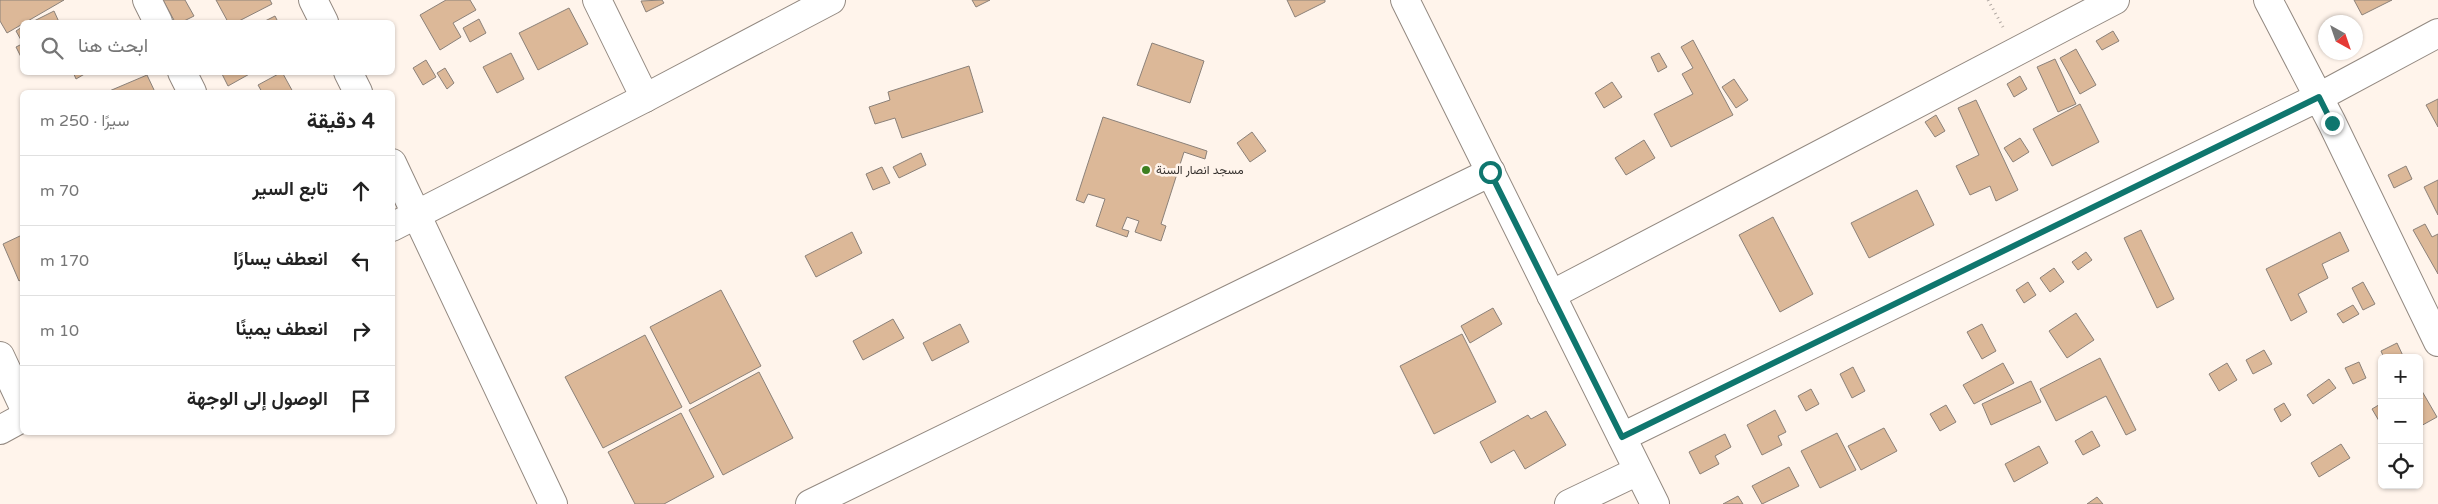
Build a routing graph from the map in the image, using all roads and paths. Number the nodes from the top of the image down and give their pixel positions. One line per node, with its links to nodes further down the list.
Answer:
1 (147, 0): 8 (street)
2 (313, 0): 9 (street)
3 (597, 0): 16 (street)
4 (830, 0): 16 (street)
5 (1406, 0): 18 (street)
6 (2115, 0): 21 (street)
7 (2268, 0): 15 (street)
8 (157, 20)
9 (323, 20)
10 (2438, 33): 15 (street)
11 (184, 75): 13 (street)
12 (350, 75): 14 (street)
13 (191, 90)
14 (357, 90)
15 (2319, 97): 22 (street); 27 (street)
16 (645, 98): 19 (street)
17 (395, 169): 19 (street)
18 (1490, 172): 21 (street); 30 (street)
19 (418, 215): 20 (street); 29 (street)
20 (395, 226)
21 (1552, 295): 27 (street)
22 (2438, 342)
23 (0, 356): 24 (street)
24 (20, 400)
25 (20, 419): 26 (street)
26 (0, 430)
27 (1622, 437): 28 (street)
28 (1638, 470): 31 (street); 32 (street)
29 (553, 504)
30 (810, 504)
31 (1569, 504)
32 (1655, 504)

